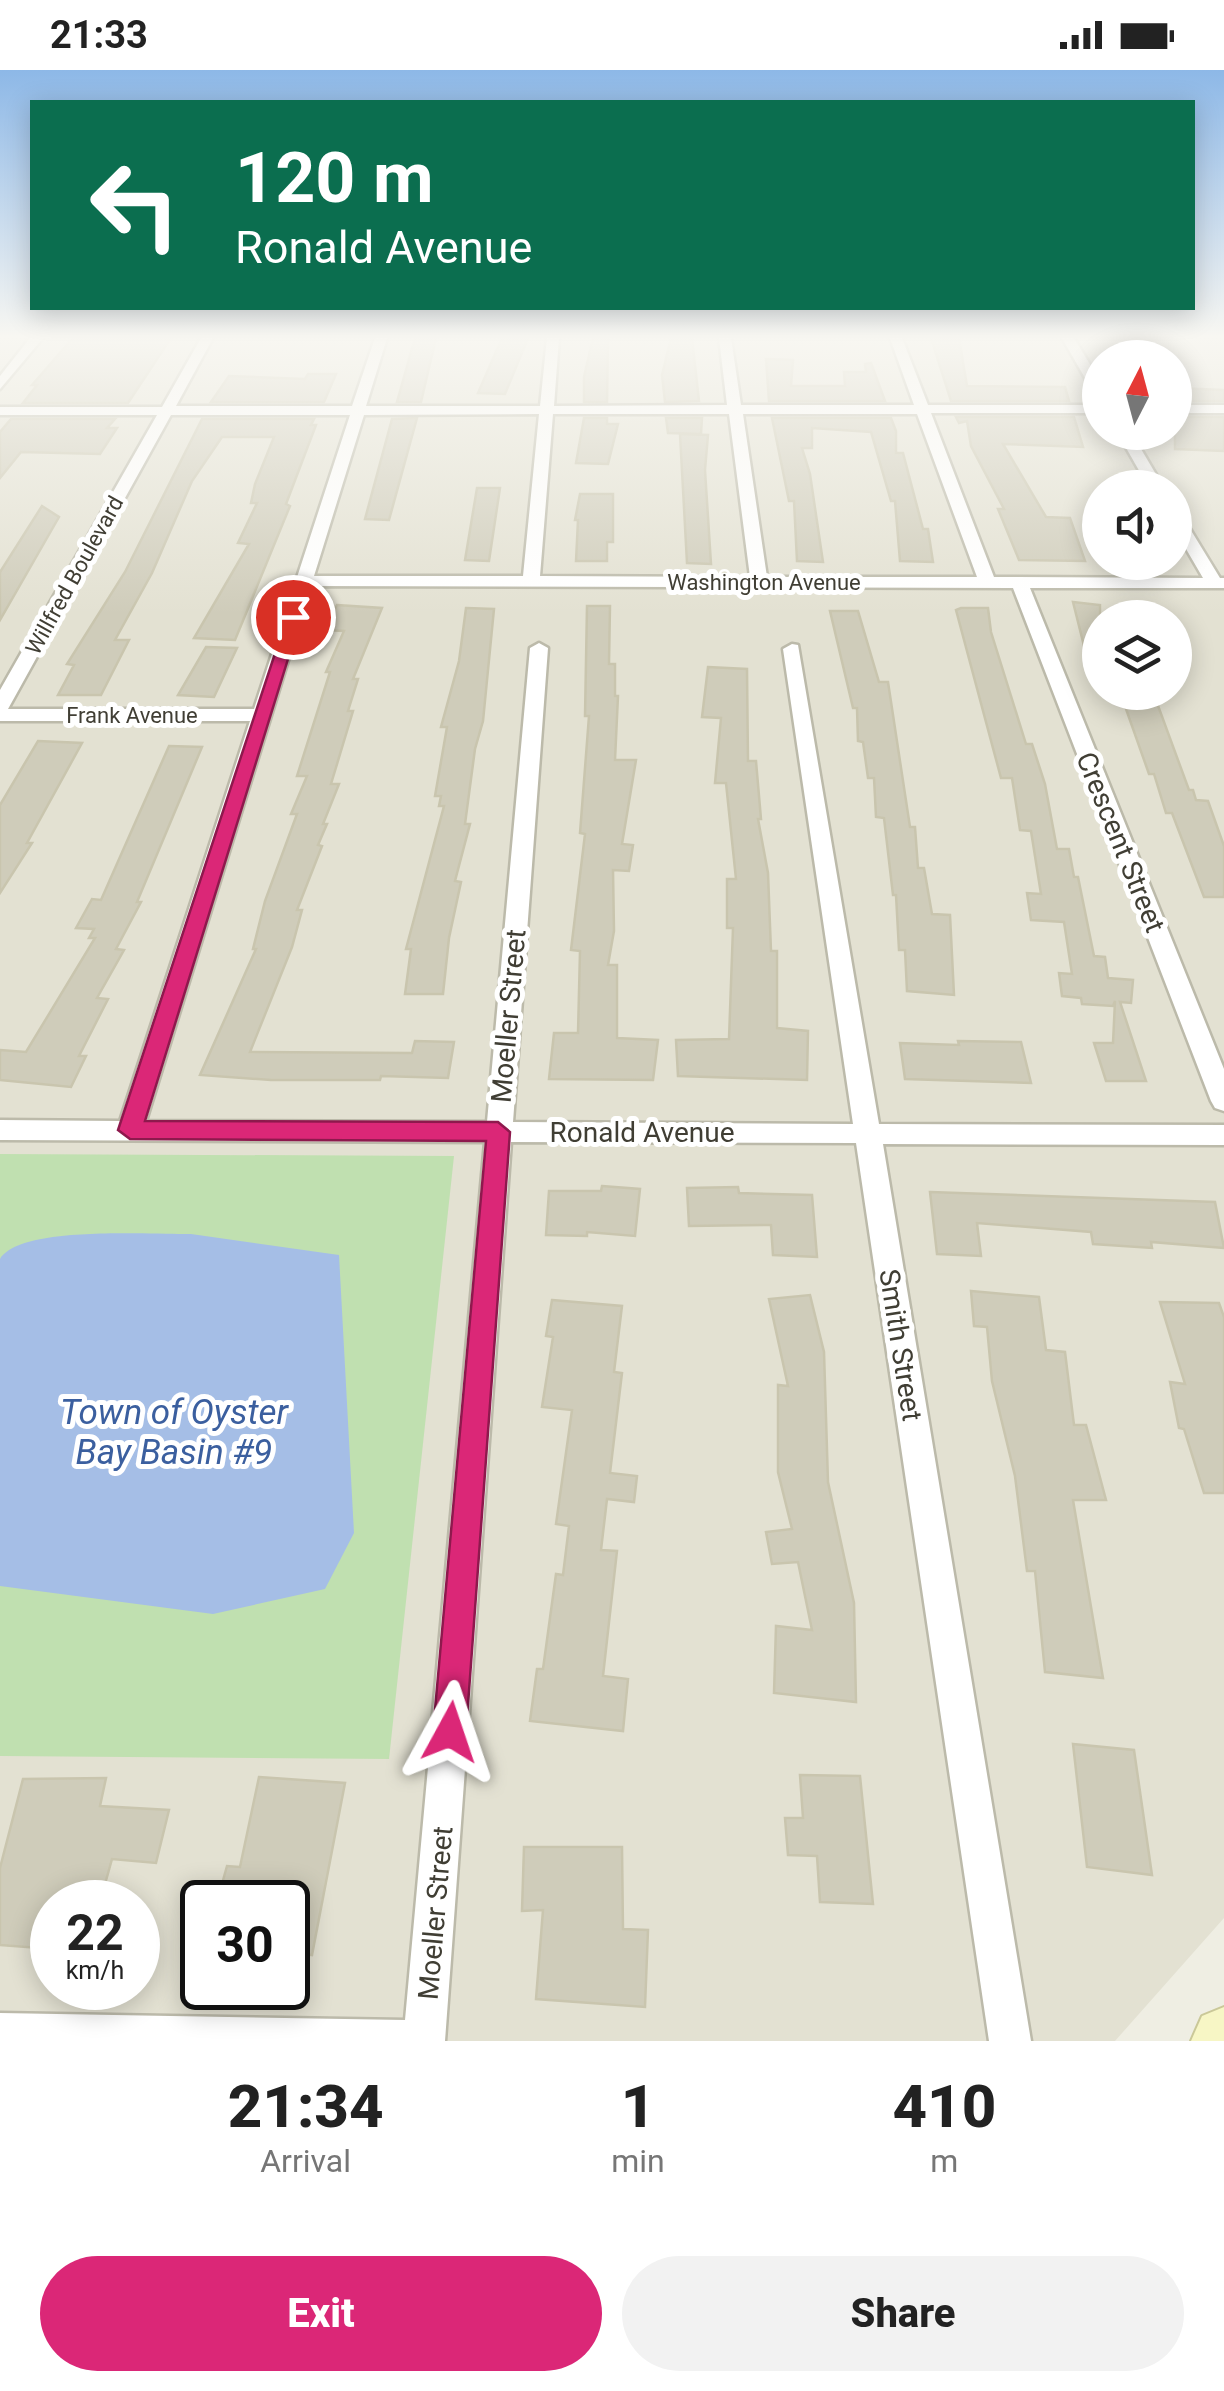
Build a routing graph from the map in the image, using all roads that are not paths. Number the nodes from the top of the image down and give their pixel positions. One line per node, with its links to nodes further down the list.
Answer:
1 (156, 430): 15 (street, Willfred Boulevard)
2 (351, 430): 7 (street)
3 (545, 430): 8 (street)
4 (738, 430): 9 (street)
5 (930, 430): 10 (street)
6 (1192, 542): 12 (street)
7 (303, 581): 8 (street, Washington Avenue); 16 (street)
8 (532, 581): 9 (street, Washington Avenue)
9 (759, 582): 10 (street, Washington Avenue)
10 (987, 582): 11 (street, Washington Avenue)
11 (1019, 582): 12 (street, Washington Avenue); 17 (street, Crescent Street)
12 (1219, 582)
13 (539, 648): 20 (street, Moeller Street)
14 (792, 649): 21 (street, Smith Street)
15 (0, 711): 16 (street, Frank Avenue)
16 (264, 715): 19 (street)
17 (1224, 1102)
18 (0, 1130): 19 (street, Ronald Avenue)
19 (130, 1130): 20 (street, Ronald Avenue)
20 (498, 1132): 21 (street, Ronald Avenue); 24 (street, Moeller Street)
21 (868, 1134): 22 (street, Ronald Avenue); 25 (street, Smith Street)
22 (1224, 1135)
23 (0, 2034): 24 (street)
24 (424, 2041)
25 (1010, 2041)

